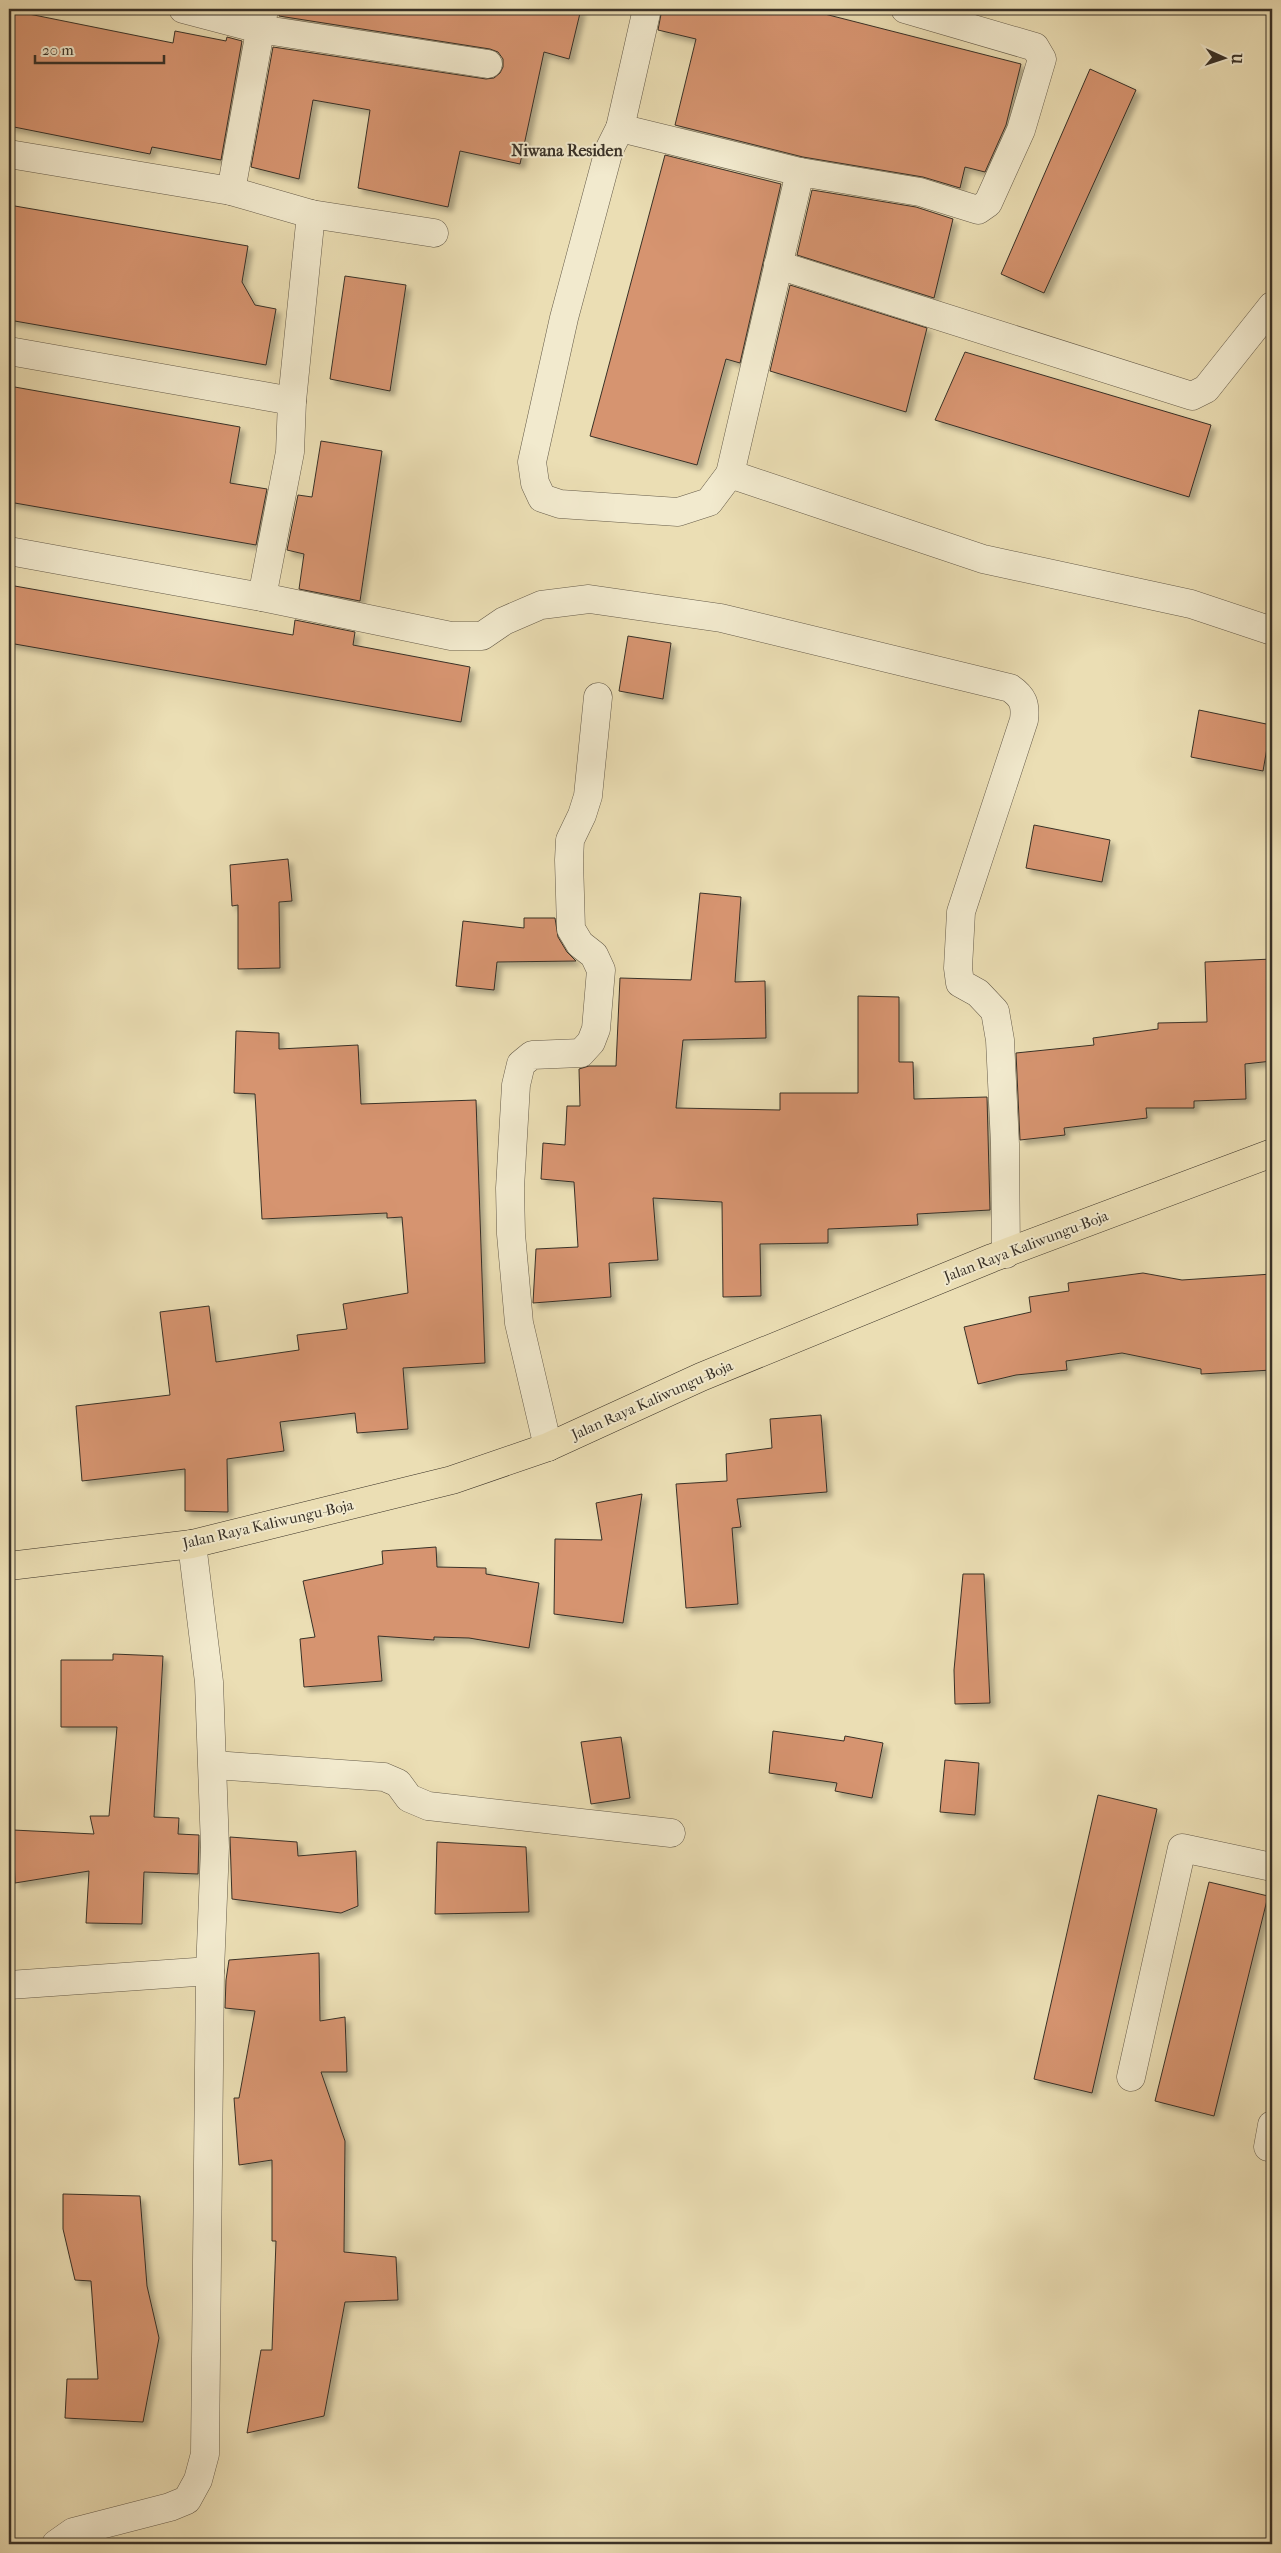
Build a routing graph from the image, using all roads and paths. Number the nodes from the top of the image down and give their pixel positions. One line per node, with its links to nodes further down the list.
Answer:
1 (183, 9): 5 (street)
2 (647, 9): 7 (street)
3 (905, 9): 4 (street)
4 (952, 15): 9 (street)
5 (262, 19): 6 (street); 10 (street)
6 (488, 64)
7 (620, 128): 9 (street); 17 (street)
8 (9, 154): 10 (street)
9 (800, 172): 13 (street)
10 (230, 191): 11 (street)
11 (311, 214): 12 (street); 16 (street)
12 (434, 233)
13 (778, 265): 14 (street); 17 (street)
14 (1272, 306)
15 (9, 351): 16 (street)
16 (292, 401): 19 (street)
17 (730, 474): 20 (street)
18 (9, 551): 19 (street)
19 (262, 597): 23 (street)
20 (1272, 631)
21 (598, 697): 24 (street)
22 (1272, 1153): 23 (main road, Jalan Raya Kaliwungu-Boja)
23 (1006, 1254): 24 (main road, Jalan Raya Kaliwungu-Boja)
24 (548, 1447): 25 (main road, Jalan Raya Kaliwungu-Boja)
25 (192, 1544): 26 (main road, Jalan Raya Kaliwungu-Boja); 27 (street)
26 (9, 1566)
27 (214, 1765): 28 (street); 30 (street)
28 (671, 1833)
29 (1272, 1867): 32 (street)
30 (210, 1971): 31 (street); 33 (street)
31 (9, 1985)
32 (1131, 2077)
33 (56, 2544)

